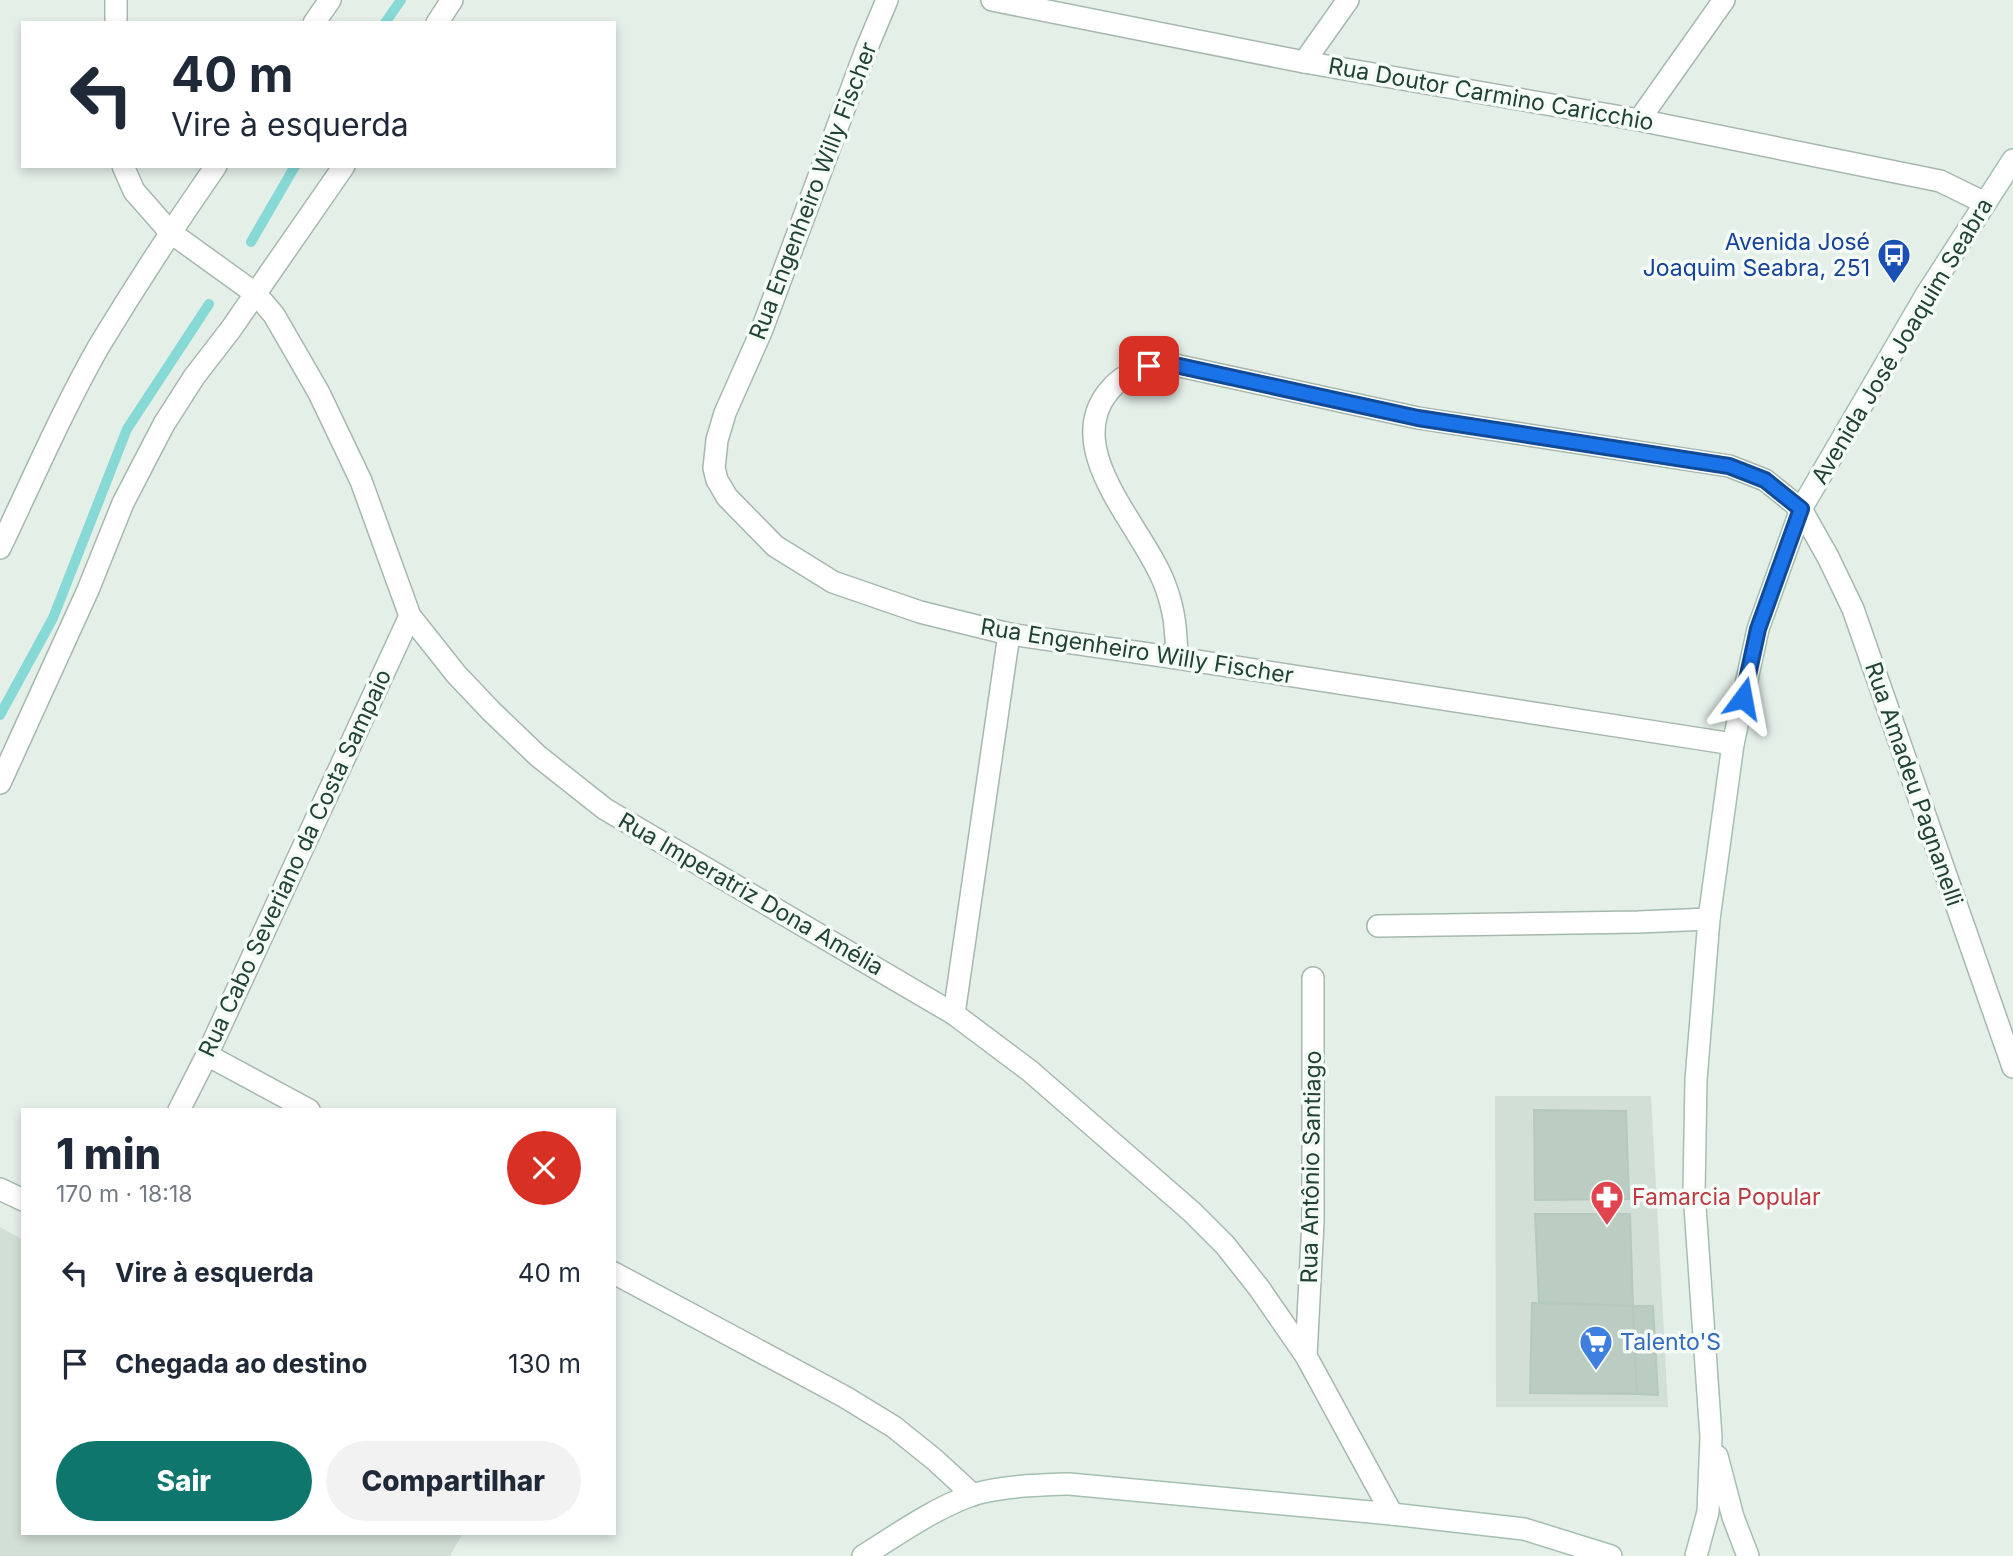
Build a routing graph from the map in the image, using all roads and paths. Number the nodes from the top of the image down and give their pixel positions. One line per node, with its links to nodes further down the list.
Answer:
1 (116, 0): 8 (street)
2 (330, 0): 9 (street)
3 (452, 0): 10 (street)
4 (887, 0): 23 (street, Rua Engenheiro Willy Fischer)
5 (992, 0): 11 (street, Rua Doutor Carmino Caricchio)
6 (1348, 0): 11 (street)
7 (1724, 0): 12 (street)
8 (116, 21)
9 (315, 21)
10 (438, 21)
11 (1304, 62): 12 (street, Rua Doutor Carmino Caricchio)
12 (1639, 120): 17 (street, Rua Doutor Carmino Caricchio)
13 (2013, 160): 17 (street, Avenida José Joaquim Seabra)
14 (124, 168): 18 (street, Rua Imperatriz Dona Amélia)
15 (215, 168): 18 (street)
16 (343, 168): 19 (street)
17 (1985, 203): 20 (street, Avenida José Joaquim Seabra)
18 (170, 232): 19 (street, Rua Imperatriz Dona Amélia); 21 (street)
19 (256, 294): 22 (street, Rua Imperatriz Dona Amélia); 26 (street)
20 (1801, 509): 24 (street); 25 (street, Avenida José Joaquim Seabra); 32 (street, Rua Amadeu Pagnanelli)
21 (0, 548)
22 (410, 616): 30 (street, Rua Imperatriz Dona Amélia); 31 (street, Rua Cabo Severiano da Costa Sampaio)
23 (1009, 634): 24 (street, Rua Engenheiro Willy Fischer); 30 (street)
24 (1177, 658): 25 (street, Rua Engenheiro Willy Fischer)
25 (1733, 744): 27 (street, Avenida José Joaquim Seabra)
26 (0, 783)
27 (1709, 919): 28 (street); 39 (street, Avenida José Joaquim Seabra)
28 (1378, 926)
29 (1312, 978): 38 (street, Rua Antônio Santiago)
30 (954, 1014): 38 (street, Rua Imperatriz Dona Amélia)
31 (207, 1055): 33 (street, Rua Cabo Severiano da Costa Sampaio); 34 (street)
32 (2013, 1067)
33 (180, 1108)
34 (305, 1108)
35 (0, 1189): 36 (street)
36 (21, 1199)
37 (616, 1274): 40 (street)
38 (1306, 1356): 41 (street, Rua Imperatriz Dona Amélia)
39 (1711, 1437): 44 (street, Avenida José Joaquim Seabra); 45 (street, Avenida José Joaquim Seabra)
40 (973, 1495): 41 (street); 42 (street)
41 (1392, 1514): 43 (street)
42 (863, 1556)
43 (1611, 1556)
44 (1696, 1556)
45 (1748, 1556)

